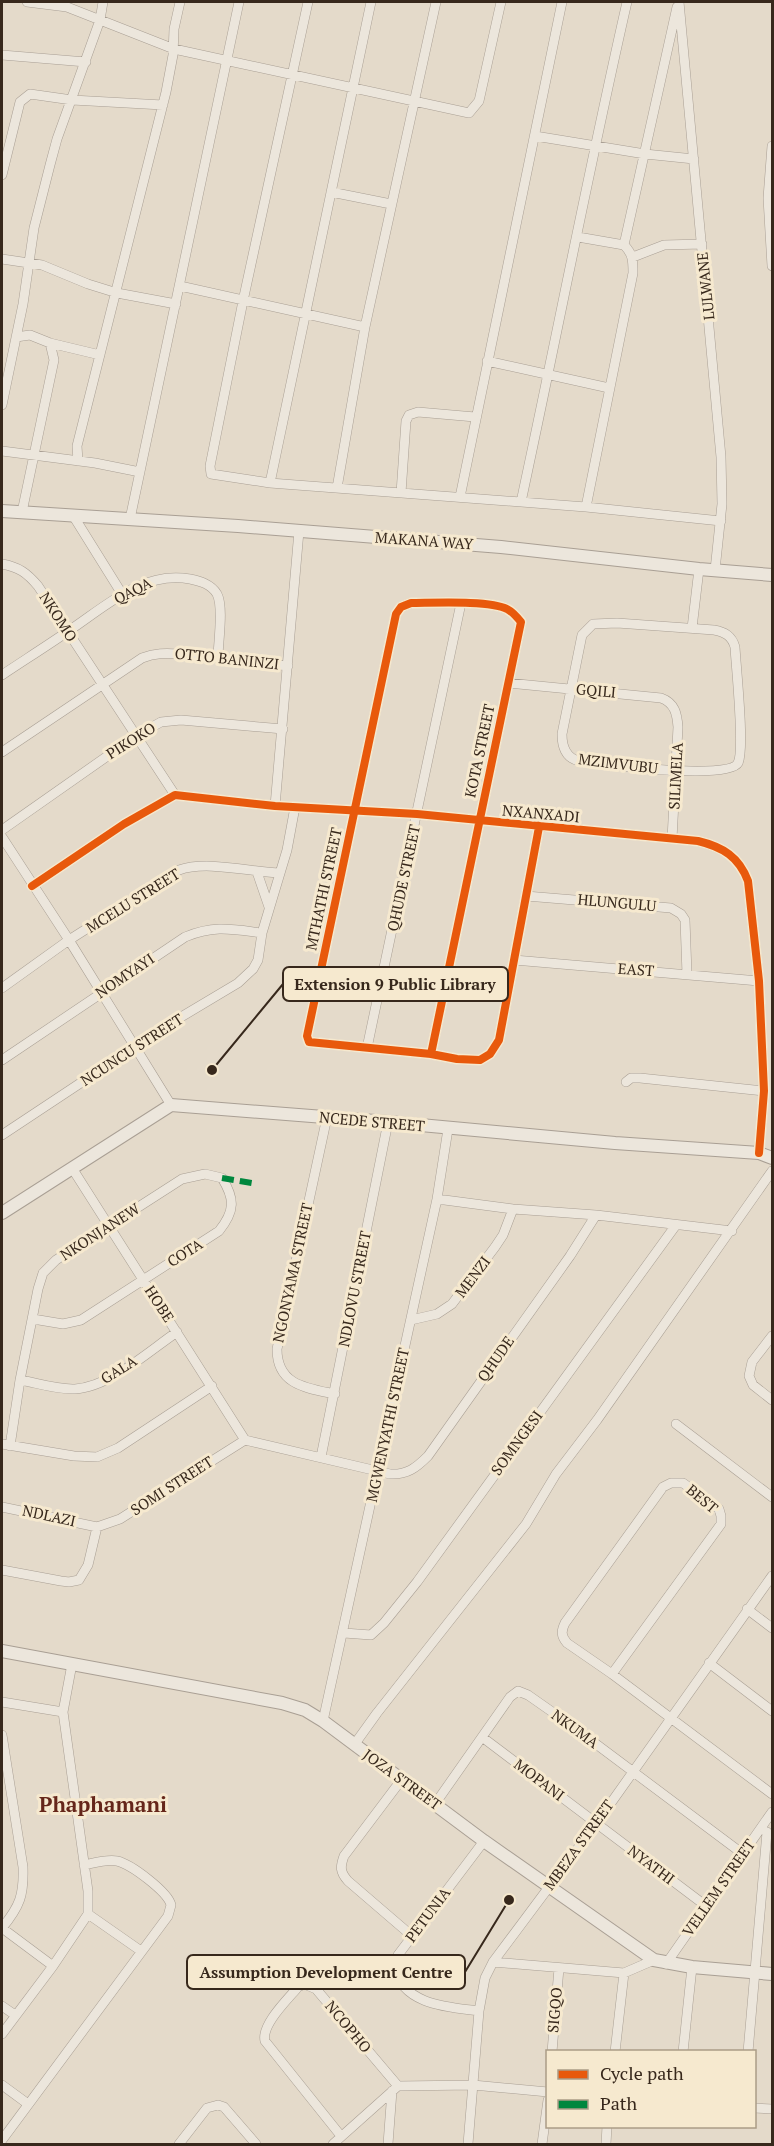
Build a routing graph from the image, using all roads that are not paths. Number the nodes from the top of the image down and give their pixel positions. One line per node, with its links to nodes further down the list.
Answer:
1 (27, 2): 12 (street)
2 (104, 2): 12 (street)
3 (180, 2): 13 (street)
4 (240, 2): 15 (street)
5 (308, 2): 17 (street)
6 (371, 2): 18 (street)
7 (436, 2): 20 (street)
8 (501, 2): 20 (street)
9 (562, 2): 24 (street)
10 (627, 2): 26 (street)
11 (679, 2): 27 (street); 28 (street, LULWANE)
12 (100, 20): 13 (street); 16 (street)
13 (174, 49): 15 (street); 21 (street)
14 (2, 55): 16 (street)
15 (228, 60): 17 (street); 39 (street)
16 (86, 62): 19 (street)
17 (292, 75): 18 (street); 41 (street)
18 (354, 88): 20 (street); 30 (street)
19 (72, 100): 21 (street); 23 (street); 37 (street)
20 (415, 101): 31 (street)
21 (163, 105): 40 (street)
22 (2, 129): 23 (street)
23 (13, 132): 29 (street)
24 (535, 136): 26 (street); 50 (street)
25 (772, 146): 38 (street)
26 (594, 147): 27 (street); 32 (street)
27 (645, 154): 28 (street); 34 (street)
28 (694, 159): 33 (street, LULWANE)
29 (2, 175)
30 (331, 192): 31 (street); 43 (street)
31 (391, 204): 44 (street)
32 (578, 237): 34 (street); 51 (street)
33 (702, 244): 35 (street); 69 (street, LULWANE)
34 (624, 245): 35 (street)
35 (633, 257): 52 (street)
36 (2, 259): 37 (street)
37 (29, 263): 40 (street); 45 (street)
38 (772, 266)
39 (180, 286): 41 (street); 42 (street)
40 (117, 293): 42 (street); 48 (street)
41 (243, 301): 43 (street); 59 (street)
42 (176, 304): 58 (street)
43 (306, 314): 44 (street); 59 (street)
44 (365, 327): 60 (street)
45 (16, 337): 46 (street); 49 (street)
46 (50, 343): 48 (street); 56 (street)
47 (2, 354): 49 (street)
48 (100, 355): 57 (street)
49 (12, 357): 53 (street)
50 (487, 361): 51 (street); 54 (street)
51 (549, 375): 52 (street); 63 (street)
52 (609, 388): 64 (street)
53 (2, 405)
54 (475, 417): 61 (street); 62 (street)
55 (2, 451): 56 (street)
56 (33, 455): 57 (street); 66 (street)
57 (78, 461): 58 (street)
58 (140, 472): 68 (street)
59 (270, 483): 60 (street)
60 (337, 488): 61 (street)
61 (401, 494): 62 (street)
62 (460, 497): 63 (street)
63 (521, 502): 64 (street)
64 (586, 507): 69 (street)
65 (2, 511): 66 (street, MAKANA WAY)
66 (22, 512): 67 (street, MAKANA WAY)
67 (74, 517): 68 (street, MAKANA WAY); 75 (street)
68 (130, 519): 70 (street, MAKANA WAY)
69 (721, 521): 73 (street, LULWANE)
70 (299, 531): 72 (street, MAKANA WAY); 81 (street)
71 (2, 564): 79 (street, NKOMO)
72 (699, 569): 73 (street, MAKANA WAY); 78 (street)
73 (715, 570): 74 (street, MAKANA WAY)
74 (772, 575)
75 (122, 594): 79 (street, QAQA); 80 (street, QAQA)
76 (461, 603): 77 (street, KOTA STREET); 83 (street, KOTA STREET); 95 (street, QHUDE STREET)
77 (396, 614): 94 (street, MTHATHI STREET)
78 (692, 628): 85 (street, MZIMVUBU); 90 (street, MZIMVUBU)
79 (68, 632): 82 (street, QAQA); 84 (street, NKOMO)
80 (218, 658): 81 (street, OTTO BANINZI); 84 (street, OTTO BANINZI)
81 (288, 666): 87 (street)
82 (2, 675)
83 (508, 683): 85 (street, GQILI); 96 (street, KOTA STREET)
84 (103, 685): 88 (street, NKOMO); 89 (street)
85 (572, 689): 86 (street, GQILI); 90 (street, MZIMVUBU)
86 (676, 712): 90 (street, SILIMELA)
87 (283, 729): 88 (street, PIKOKO); 92 (street)
88 (136, 736): 91 (street, NKOMO); 98 (street, PIKOKO)
89 (2, 752)
90 (677, 771): 100 (street, SILIMELA)
91 (175, 795): 92 (street, NXANXADI); 103 (street)
92 (275, 806): 93 (street, NXANXADI)
93 (295, 807): 94 (street, NXANXADI); 102 (street)
94 (355, 809): 95 (street, NXANXADI); 114 (street, MTHATHI STREET)
95 (417, 814): 96 (street, NXANXADI); 114 (street, QHUDE STREET)
96 (479, 821): 97 (street, NXANXADI); 115 (street, KOTA STREET)
97 (539, 827): 100 (street, NXANXADI); 104 (street, MTHATHI STREET)
98 (2, 830)
99 (2, 837): 103 (street)
100 (672, 839): 110 (street, NXANXADI)
101 (257, 872): 102 (street, MCELU STREET); 105 (street); 107 (street, MCELU STREET)
102 (280, 873): 105 (street)
103 (32, 886): 107 (street)
104 (526, 896): 108 (street, MTHATHI STREET); 109 (street, HLUNGULU)
105 (269, 907): 106 (street)
106 (262, 933): 112 (street, NOMYAYI); 113 (street, NCUNCU STREET)
107 (69, 940): 111 (street, MCELU STREET); 112 (street)
108 (514, 960): 109 (street, EAST); 115 (street, MTHATHI STREET)
109 (687, 974): 110 (street, EAST)
110 (759, 981): 118 (street, NXANXADI)
111 (2, 988)
112 (102, 992): 113 (street); 116 (street, NOMYAYI)
113 (135, 1047): 119 (street); 123 (street, NCUNCU STREET)
114 (367, 1048): 115 (street, MTHATHI STREET)
115 (431, 1054)
116 (2, 1060)
117 (626, 1082): 118 (street)
118 (764, 1091): 124 (street, NXANXADI)
119 (171, 1105): 120 (street, NCEDE STREET); 126 (street)
120 (327, 1118): 121 (street, NCEDE STREET); 143 (street, NGONYAMA STREET)
121 (388, 1122): 122 (street, NCEDE STREET); 143 (street, NDLOVU STREET)
122 (448, 1129): 124 (street, NCEDE STREET); 129 (street, MGWENYATHI STREET)
123 (2, 1136)
124 (759, 1153): 125 (street, NCEDE STREET)
125 (772, 1158)
126 (72, 1168): 131 (street); 134 (street, HOBE)
127 (772, 1171): 135 (street)
128 (222, 1178): 134 (street, NKONJANEW); 136 (street, COTA)
129 (437, 1199): 130 (street); 138 (street, MGWENYATHI STREET)
130 (513, 1209): 132 (street); 138 (street, MENZI)
131 (2, 1213)
132 (596, 1215): 133 (street); 149 (street, QHUDE)
133 (676, 1225): 135 (street); 157 (street, SOMNGESI)
134 (109, 1227): 136 (street, HOBE); 137 (street, NKONJANEW)
135 (732, 1231): 169 (street)
136 (143, 1279): 137 (street, COTA); 139 (street, HOBE)
137 (33, 1319): 141 (street, NKONJANEW)
138 (411, 1320): 149 (street, MGWENYATHI STREET)
139 (177, 1332): 141 (street, GALA); 142 (street, HOBE)
140 (772, 1336): 144 (street)
141 (20, 1380): 147 (street, NKONJANEW)
142 (212, 1386): 146 (street, HOBE); 147 (street)
143 (334, 1394): 148 (street, NDLOVU STREET)
144 (772, 1400)
145 (676, 1424): 150 (street)
146 (245, 1440): 148 (street); 152 (street, SOMI STREET)
147 (6, 1445)
148 (321, 1457): 149 (street)
149 (378, 1472): 157 (street, MGWENYATHI STREET)
150 (772, 1497)
151 (2, 1507): 152 (street, NDLAZI)
152 (97, 1527): 153 (street)
153 (2, 1570)
154 (772, 1576): 155 (street, MBEZA STREET)
155 (747, 1609): 156 (street); 159 (street, MBEZA STREET)
156 (772, 1628)
157 (344, 1633): 166 (street, MGWENYATHI STREET)
158 (2, 1651): 160 (street, JOZA STREET)
159 (709, 1663): 164 (street); 165 (street, MBEZA STREET)
160 (72, 1664): 163 (street); 166 (street, JOZA STREET)
161 (612, 1674): 161 (street, BEST); 165 (street, BEST)
162 (2, 1702): 163 (street)
163 (63, 1712): 179 (street)
164 (772, 1712)
165 (670, 1717): 170 (street, MBEZA STREET); 172 (street, BEST)
166 (323, 1721): 169 (street, JOZA STREET)
167 (2, 1735): 183 (street)
168 (482, 1737): 170 (street, NKUMA); 173 (street, NKUMA); 175 (street, MOPANI)
169 (354, 1745): 171 (street, JOZA STREET)
170 (633, 1771): 175 (street, MBEZA STREET); 178 (street, NKUMA)
171 (402, 1779): 173 (street, JOZA STREET); 184 (street)
172 (772, 1794)
173 (435, 1804): 177 (street, JOZA STREET)
174 (772, 1812): 176 (street, VELLEM STREET)
175 (596, 1824): 180 (street, MBEZA STREET); 181 (street, NYATHI)
176 (766, 1832): 178 (street, VELLEM STREET); 192 (street)
177 (484, 1841): 180 (street, JOZA STREET); 184 (street, PETUNIA)
178 (743, 1854): 181 (street, VELLEM STREET)
179 (84, 1865): 182 (street); 185 (street)
180 (548, 1887): 186 (street, MBEZA STREET); 187 (street, JOZA STREET)
181 (706, 1906): 187 (street, VELLEM STREET)
182 (88, 1914): 185 (street); 188 (street)
183 (2, 1928): 188 (street)
184 (412, 1936): 195 (street, PETUNIA)
185 (141, 1950): 206 (street)
186 (493, 1962): 190 (street); 195 (street, MBEZA STREET)
187 (660, 1962): 189 (street, JOZA STREET); 191 (street)
188 (53, 1966): 196 (street)
189 (692, 1967): 192 (street, JOZA STREET); 200 (street)
190 (559, 1968): 191 (street); 198 (street, SIGQO)
191 (624, 1973): 199 (street)
192 (755, 1973): 193 (street, JOZA STREET); 201 (street)
193 (772, 1974)
194 (2, 2006): 196 (street)
195 (479, 2011): 203 (street, MBEZA STREET)
196 (15, 2015): 197 (street)
197 (2, 2034)
198 (552, 2050)
199 (615, 2050)
200 (683, 2050)
201 (748, 2050)
202 (2, 2085): 206 (street)
203 (474, 2085): 204 (street); 205 (street); 217 (street, MBEZA STREET)
204 (395, 2089): 211 (street); 211 (street, NCOPHO); 216 (street)
205 (546, 2092)
206 (28, 2104): 212 (street)
207 (756, 2108): 208 (street)
208 (772, 2109)
209 (546, 2115): 218 (street)
210 (607, 2128): 219 (street)
211 (341, 2136): 215 (street)
212 (2, 2140)
213 (179, 2145): 214 (street)
214 (256, 2145)
215 (333, 2145)
216 (388, 2145)
217 (468, 2145)
218 (542, 2145)
219 (606, 2145)

